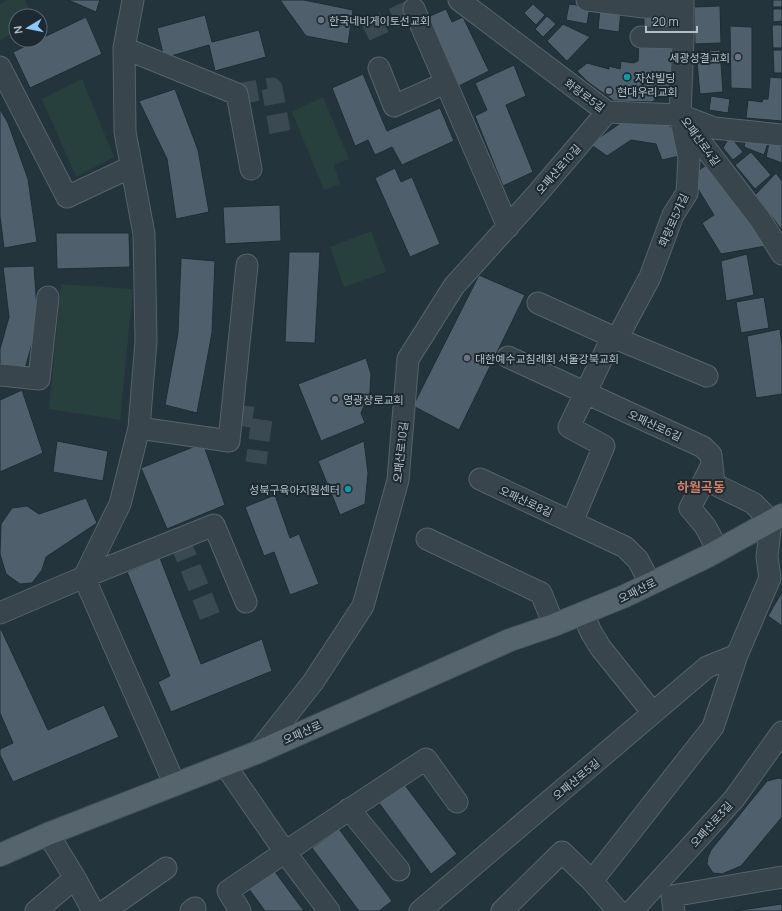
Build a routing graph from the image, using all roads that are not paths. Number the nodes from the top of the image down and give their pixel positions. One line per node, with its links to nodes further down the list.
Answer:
1 (133, 0): 8 (street)
2 (459, 0): 12 (street, 화랑로5길)
3 (587, 0): 4 (street, 오패산로4길)
4 (683, 4): 7 (street, 오패산로4길)
5 (414, 9): 11 (street)
6 (641, 37): 7 (street)
7 (683, 38): 13 (street, 오패산로4길)
8 (124, 48): 15 (street); 16 (street)
9 (0, 67): 15 (street)
10 (379, 68): 11 (street)
11 (446, 83): 17 (street)
12 (607, 112): 13 (street, 화랑로5길); 17 (street, 오패산로10길)
13 (680, 115): 14 (street, 화랑로5길); 18 (street, 오패산로4길); 22 (street, 화랑로5가길)
14 (782, 135)
15 (131, 167): 27 (street)
16 (251, 168)
17 (508, 227): 43 (street, 오패산로10길)
18 (782, 254)
19 (247, 265): 27 (street)
20 (48, 297): 24 (street)
21 (538, 303): 22 (street)
22 (615, 338): 25 (street); 26 (street, 화랑로5가길)
23 (508, 356): 26 (street, 오패산로6길)
24 (0, 375)
25 (707, 376)
26 (586, 393): 28 (street, 오패산로6길); 31 (street, 화랑로5가길)
27 (139, 428): 34 (street)
28 (712, 465): 30 (street, 오패산로6길); 33 (street)
29 (480, 479): 31 (street, 오패산로8길)
30 (777, 518): 33 (main road, 오패산로); 40 (street)
31 (572, 522): 35 (street, 오패산로8길)
32 (427, 540): 39 (street)
33 (718, 550): 35 (main road, 오패산로)
34 (84, 577): 36 (street); 37 (street); 45 (street)
35 (650, 583): 38 (main road, 오패산로)
36 (246, 602)
37 (0, 613)
38 (583, 614): 39 (main road, 오패산로); 41 (street)
39 (554, 625): 43 (main road, 오패산로)
40 (737, 655): 41 (street, 오패산로5길); 55 (street)
41 (653, 713): 61 (street, 오패산로5길)
42 (782, 732): 64 (street, 오패산로3길)
43 (258, 752): 44 (main road, 오패산로)
44 (226, 765): 45 (main road, 오패산로); 49 (street)
45 (175, 785): 48 (main road, 오패산로)
46 (457, 802): 47 (street)
47 (349, 809): 49 (street); 52 (street)
48 (48, 834): 50 (main road, 오패산로); 54 (street)
49 (285, 852): 59 (street); 60 (street)
50 (0, 856)
51 (166, 868): 58 (street)
52 (399, 870)
53 (782, 877): 65 (street)
54 (75, 878): 56 (street); 57 (street)
55 (592, 881): 62 (street); 63 (street)
56 (36, 911)
57 (93, 911)
58 (105, 911)
59 (240, 911)
60 (329, 911)
61 (420, 911)
62 (502, 911)
63 (618, 911)
64 (632, 911)
65 (674, 911)

